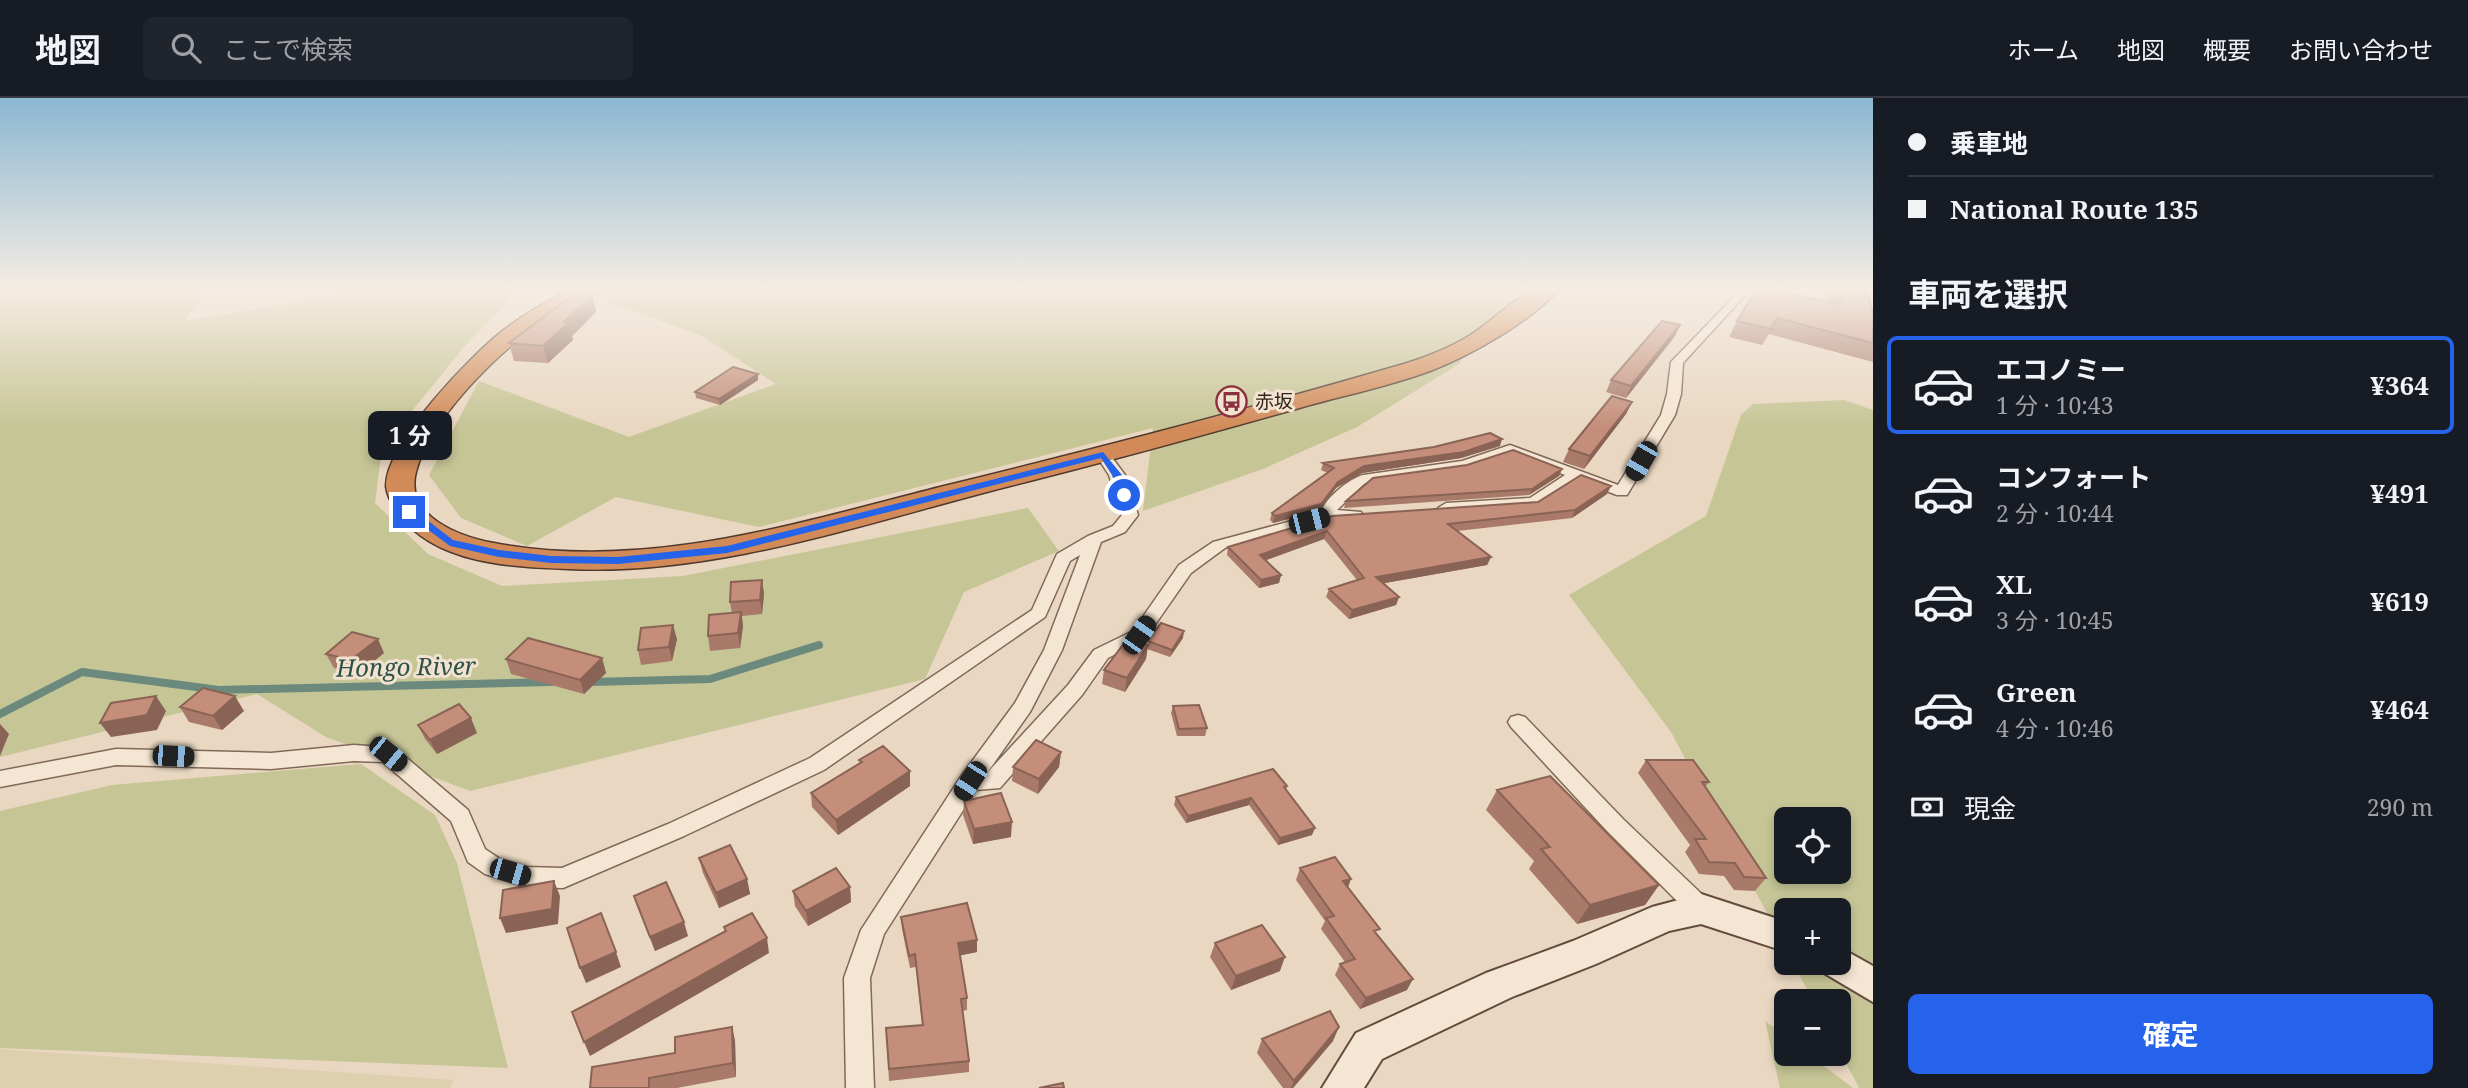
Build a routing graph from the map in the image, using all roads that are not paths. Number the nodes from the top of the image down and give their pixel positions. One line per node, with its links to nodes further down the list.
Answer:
1 (512, 335): 4 (highway)
2 (1485, 335): 4 (highway)
3 (1703, 335): 5 (street)
4 (1103, 455): 9 (street)
5 (1576, 474): 6 (street); 8 (street)
6 (1426, 509)
7 (1372, 513): 8 (street)
8 (1329, 516): 12 (street)
9 (1094, 539): 11 (street); 12 (street)
10 (1518, 722): 13 (street)
11 (0, 779)
12 (970, 781): 17 (street)
13 (1701, 909): 14 (street); 18 (street)
14 (1774, 933)
15 (1851, 971): 16 (street)
16 (1873, 985)
17 (860, 1088)
18 (1342, 1088)

